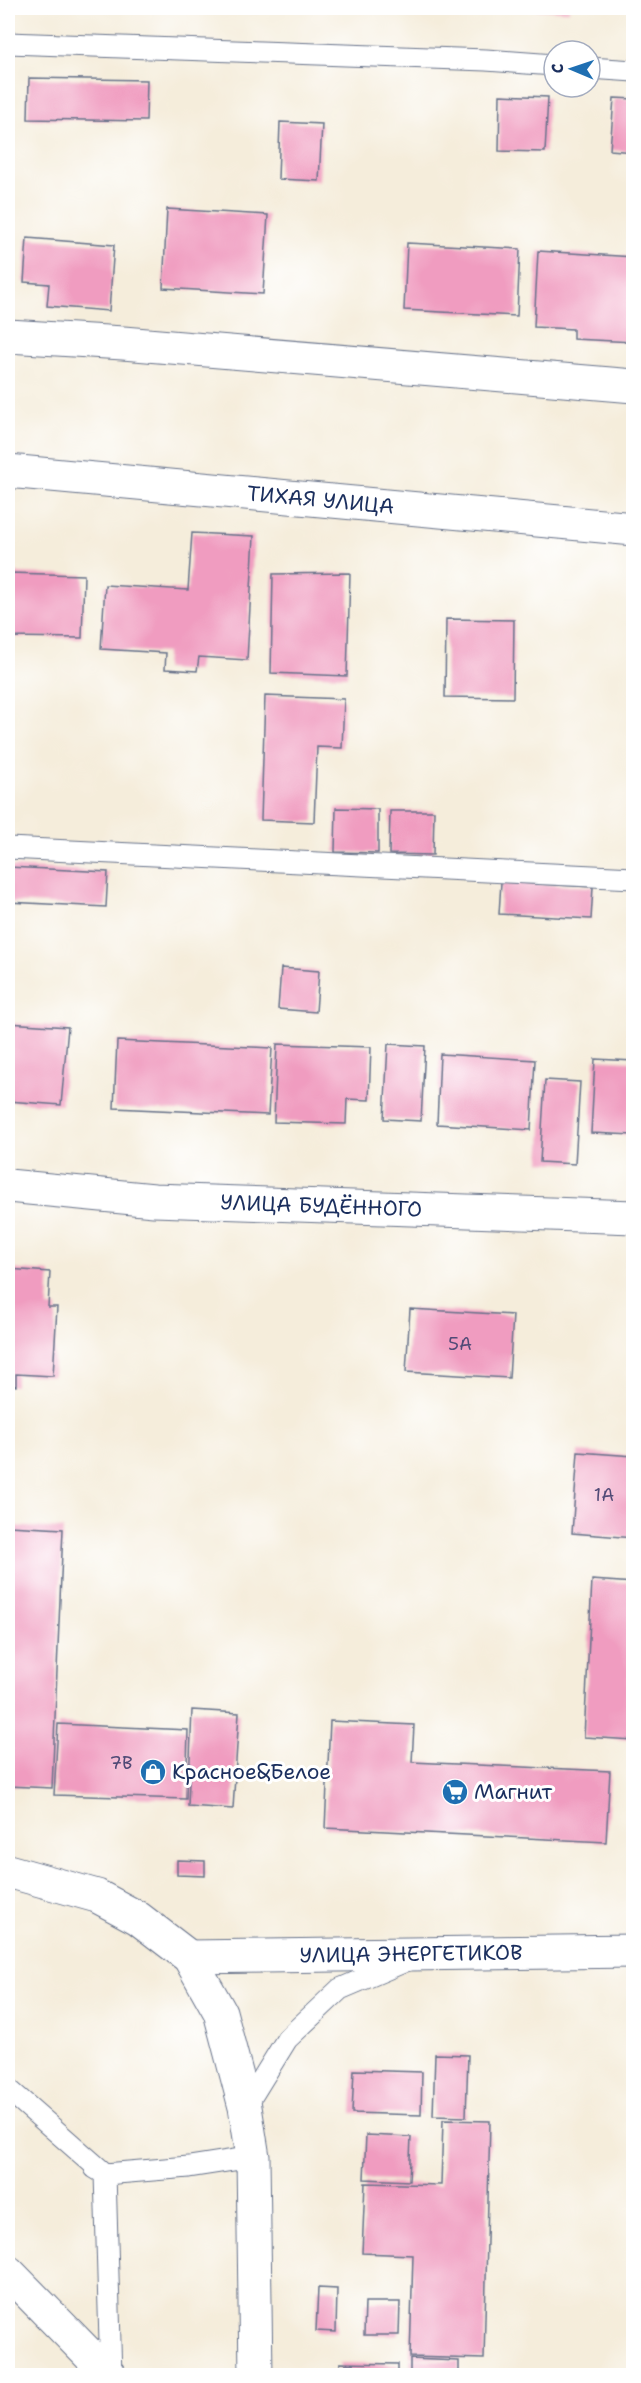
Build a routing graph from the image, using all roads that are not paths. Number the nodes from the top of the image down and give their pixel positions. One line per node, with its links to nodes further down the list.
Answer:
1 (8, 43): 2 (lane)
2 (542, 64)
3 (602, 69): 4 (lane)
4 (633, 71)
5 (8, 336): 6 (street)
6 (633, 386)
7 (8, 471): 8 (street, ТИХАЯ УЛИЦА)
8 (633, 529)
9 (8, 848): 10 (lane)
10 (633, 878)
11 (8, 1186): 12 (street, УЛИЦА БУДЁННОГО)
12 (633, 1217)
13 (8, 1871): 16 (street)
14 (633, 1951): 15 (street, УЛИЦА ЭНЕРГЕТИКОВ)
15 (422, 1954): 16 (street, УЛИЦА ЭНЕРГЕТИКОВ); 19 (lane)
16 (189, 1957): 19 (street)
17 (8, 2089): 21 (lane)
18 (8, 2095): 21 (lane)
19 (245, 2107): 20 (street)
20 (253, 2157): 21 (lane); 24 (street)
21 (105, 2174): 23 (lane)
22 (8, 2272): 23 (street)
23 (111, 2376)
24 (256, 2376)

